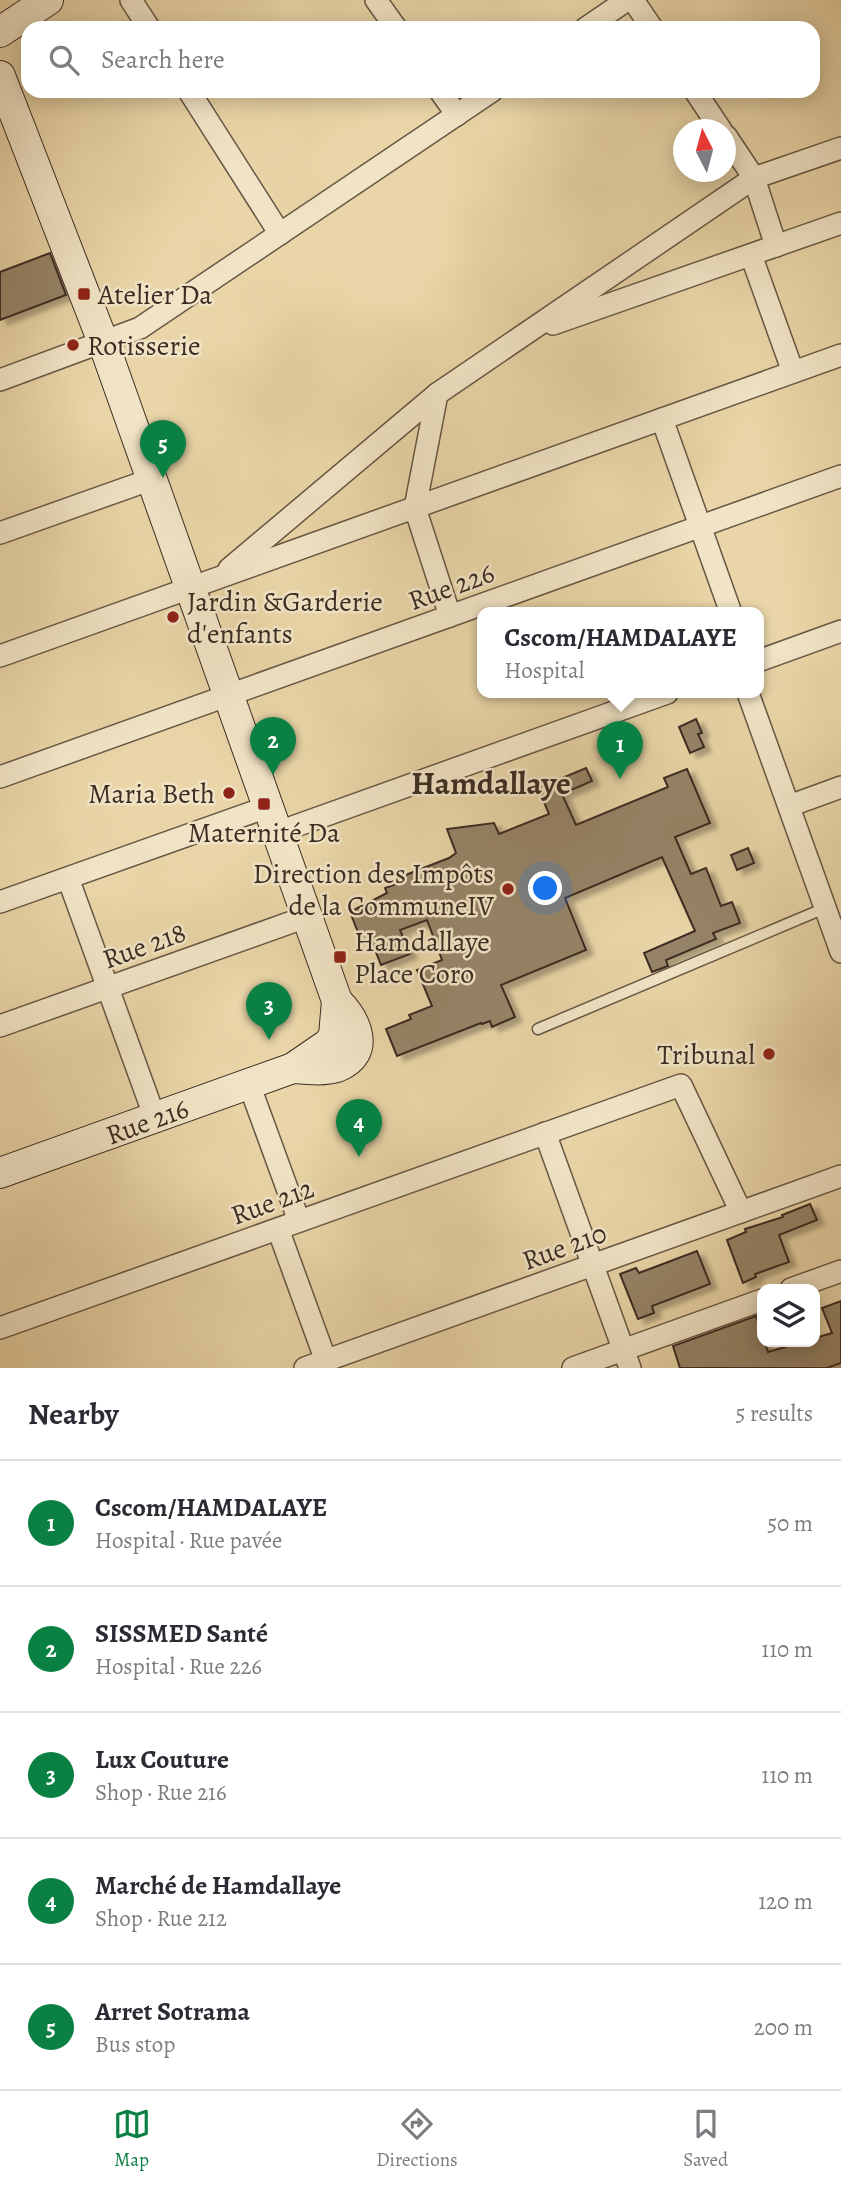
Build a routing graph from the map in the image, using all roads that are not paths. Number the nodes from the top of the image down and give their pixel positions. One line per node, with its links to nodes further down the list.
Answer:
1 (48, 0): 10 (street)
2 (131, 0): 6 (street)
3 (376, 0): 7 (street)
4 (627, 0): 8 (street)
5 (633, 0): 9 (street)
6 (144, 21)
7 (391, 21)
8 (596, 21)
9 (647, 21)
10 (0, 32)
11 (0, 76): 26 (street)
12 (193, 98): 22 (street)
13 (445, 98): 16 (street)
14 (482, 98): 16 (street)
15 (700, 98): 17 (street)
16 (457, 115): 22 (street)
17 (714, 119)
18 (841, 148): 20 (street)
19 (736, 151): 20 (street)
20 (754, 178): 23 (street); 25 (street)
21 (841, 223): 23 (street)
22 (280, 234): 26 (street)
23 (775, 246): 24 (street)
24 (751, 255): 25 (street); 28 (street)
25 (524, 334): 30 (street)
26 (103, 342): 29 (street); 33 (street)
27 (841, 355): 28 (street)
28 (793, 372): 31 (street)
29 (0, 380)
30 (437, 394): 34 (street); 37 (street)
31 (662, 419): 34 (street); 35 (street)
32 (841, 476): 35 (street, Rue 226)
33 (152, 479): 36 (street); 37 (street)
34 (415, 508): 37 (street); 39 (street)
35 (700, 527): 38 (street); 39 (street, Rue 226)
36 (0, 533)
37 (204, 583): 41 (street); 43 (street)
38 (730, 607)
39 (450, 616): 43 (street, Rue 226)
40 (841, 631): 42 (street)
41 (0, 656)
42 (764, 659)
43 (229, 695): 46 (street, Rue 226); 49 (street)
44 (651, 698): 49 (street)
45 (750, 698): 48 (street)
46 (0, 777)
47 (841, 788): 48 (street)
48 (789, 806): 52 (street)
49 (272, 820): 50 (street); 53 (street)
50 (68, 878): 51 (street); 55 (street)
51 (0, 902)
52 (833, 905): 54 (street); 57 (lane)
53 (306, 917): 55 (street, Rue 218); 58 (street, Rue 216)
54 (841, 952)
55 (107, 988): 56 (street, Rue 218); 59 (street)
56 (0, 1026)
57 (538, 1030)
58 (249, 1084): 59 (street, Rue 216); 64 (street)
59 (155, 1118): 61 (street, Rue 216)
60 (545, 1133): 63 (street, Rue 212); 64 (street, Rue 212); 66 (street)
61 (0, 1173)
62 (841, 1176): 63 (street, Rue 210)
63 (741, 1212): 66 (street, Rue 210)
64 (299, 1221): 65 (street, Rue 212)
65 (278, 1229): 70 (street, Rue 212); 72 (street)
66 (593, 1265): 71 (street); 72 (street, Rue 210)
67 (841, 1271): 68 (street)
68 (805, 1284)
69 (757, 1302): 71 (street)
70 (0, 1328)
71 (627, 1359): 74 (street)
72 (326, 1361): 73 (street, Rue 210)
73 (305, 1368)
74 (573, 1368)

